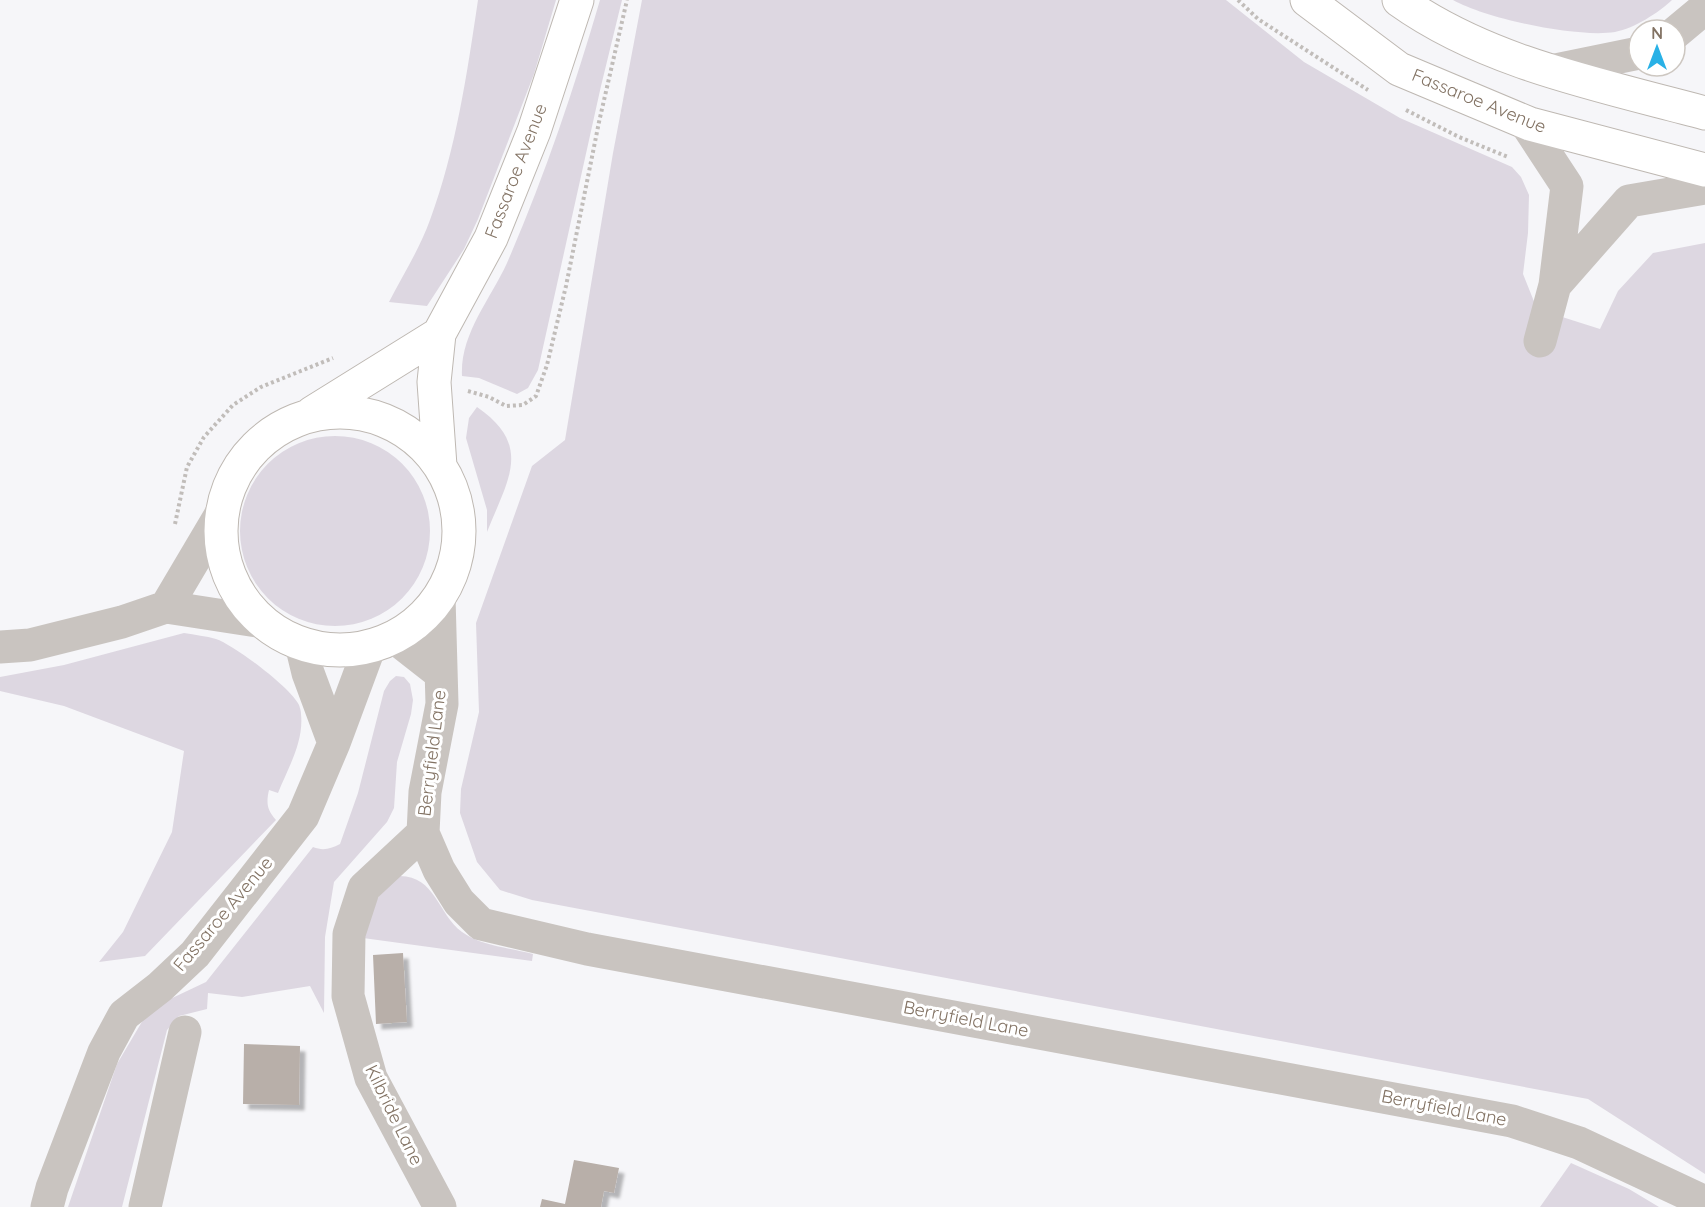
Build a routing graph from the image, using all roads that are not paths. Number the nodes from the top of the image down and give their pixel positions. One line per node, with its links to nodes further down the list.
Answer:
1 (577, 0): 13 (street, Fassaroe Avenue)
2 (1306, 0): 9 (street, Fassaroe Avenue)
3 (1399, 0): 7 (street)
4 (1705, 8): 5 (street)
5 (1687, 23)
6 (1627, 55): 7 (street)
7 (1551, 71): 8 (street)
8 (1705, 113)
9 (1524, 122): 10 (street, Fassaroe Avenue); 12 (street)
10 (1705, 170)
11 (1705, 188): 12 (street)
12 (1555, 285): 14 (street)
13 (439, 334): 15 (street); 16 (street)
14 (1540, 341)
15 (305, 417): 16 (street); 17 (street)
16 (440, 466): 18 (street)
17 (221, 514): 19 (street); 20 (street)
18 (439, 597): 21 (street); 24 (street, Berryfield Lane)
19 (166, 607): 20 (street); 23 (street)
20 (263, 622): 22 (street)
21 (382, 642): 22 (street); 24 (street); 25 (street, Fassaroe Avenue)
22 (301, 644): 25 (street)
23 (0, 647)
24 (440, 673): 26 (street, Berryfield Lane)
25 (334, 743): 29 (street, Fassaroe Avenue)
26 (423, 833): 28 (street, Berryfield Lane); 31 (street, Kilbride Lane)
27 (185, 1032): 30 (street)
28 (1705, 1202)
29 (47, 1207)
30 (145, 1207)
31 (440, 1207)

